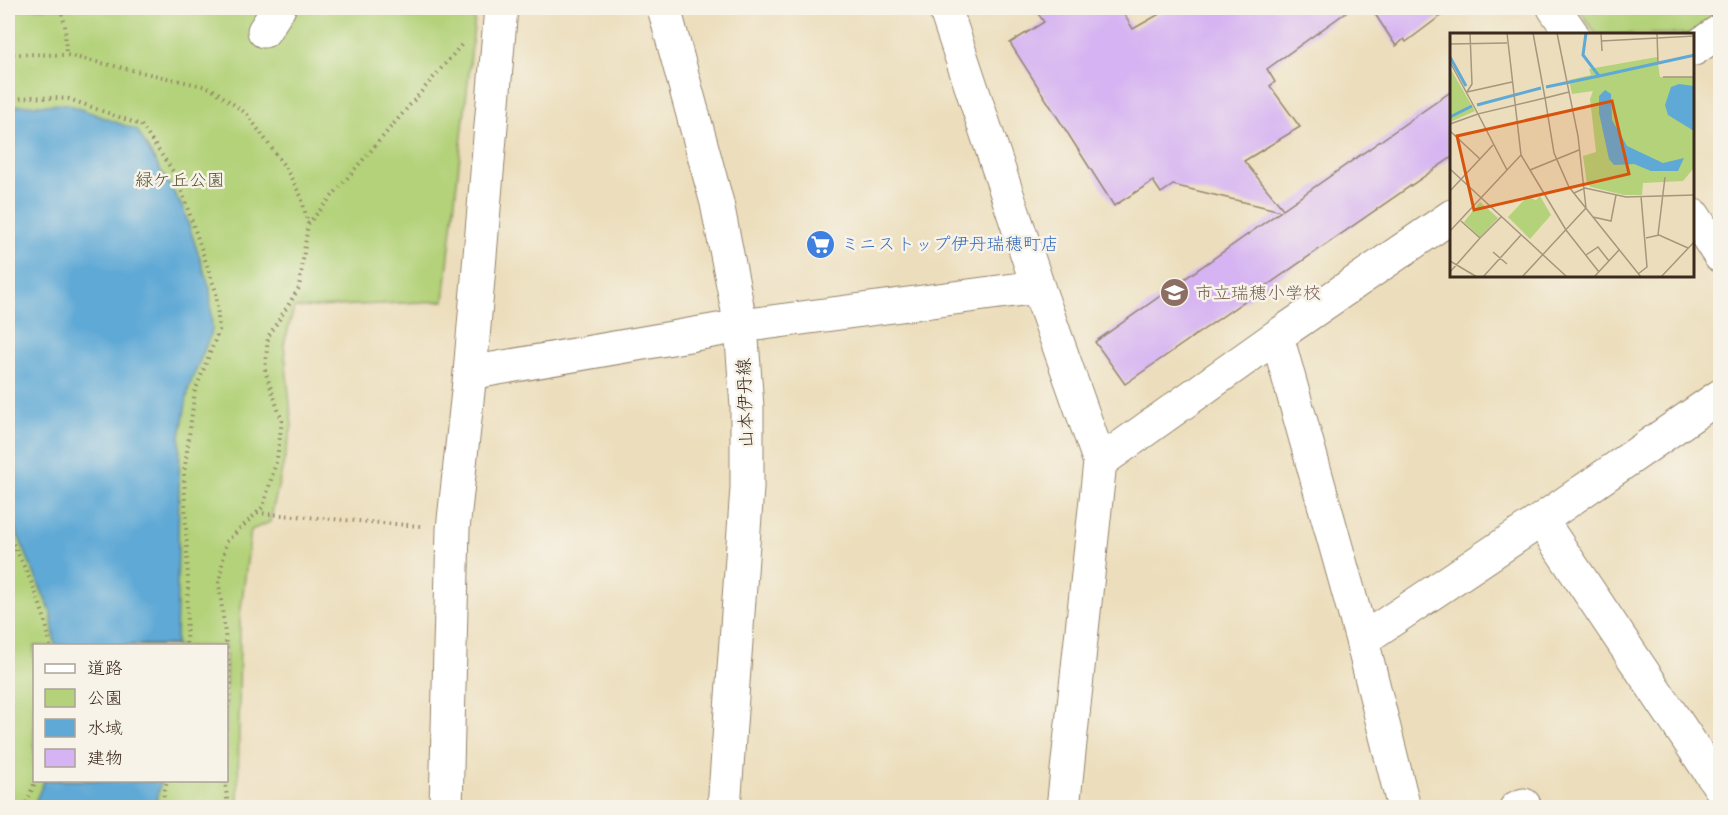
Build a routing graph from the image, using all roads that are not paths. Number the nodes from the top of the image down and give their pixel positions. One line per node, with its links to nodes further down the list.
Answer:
1 (501, 8): 14 (street)
2 (664, 8): 12 (street, 山本伊丹線)
3 (945, 8): 11 (street)
4 (1554, 8): 6 (street)
5 (1720, 31): 7 (street)
6 (1571, 33)
7 (1695, 48)
8 (1450, 217): 13 (street)
9 (1695, 218): 10 (street)
10 (1720, 256)
11 (1038, 287): 12 (street); 16 (street)
12 (741, 326): 14 (street); 21 (street, 山本伊丹線)
13 (1277, 336): 16 (street); 18 (street)
14 (470, 373): 20 (street)
15 (1720, 396): 17 (street)
16 (1100, 462): 22 (street)
17 (1541, 520): 18 (street); 19 (street)
18 (1362, 640): 23 (street)
19 (1720, 787)
20 (446, 807)
21 (724, 807)
22 (1063, 807)
23 (1404, 807)

